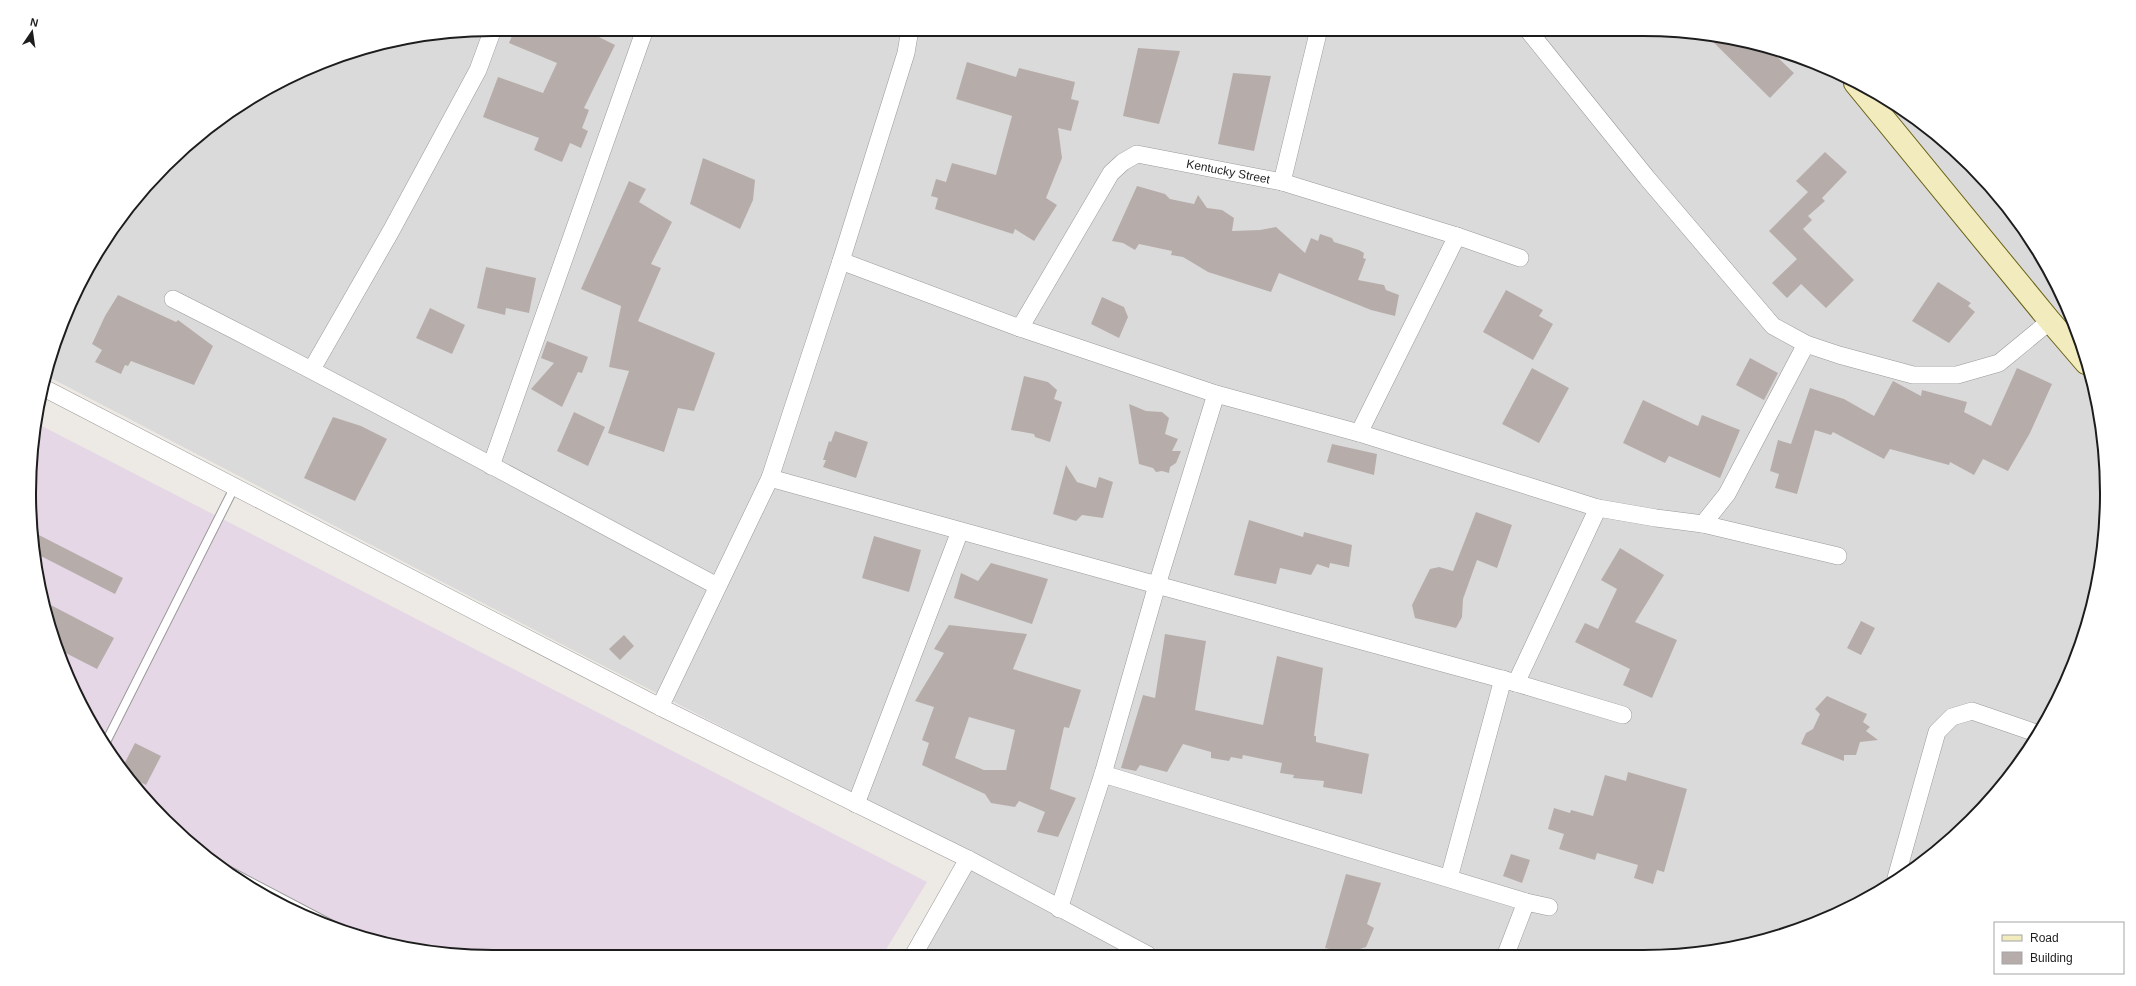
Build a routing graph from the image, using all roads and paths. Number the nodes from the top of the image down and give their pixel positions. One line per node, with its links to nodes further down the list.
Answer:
1 (491, 36): 16 (street)
2 (643, 36): 20 (street)
3 (909, 36): 10 (street)
4 (1317, 36): 7 (street)
5 (1533, 36): 14 (street)
6 (1862, 92): 12 (street)
7 (1282, 182): 8 (street, Kentucky Street); 13 (street, Kentucky Street)
8 (1457, 236): 9 (street, Kentucky Street); 19 (street)
9 (1520, 258)
10 (841, 261): 13 (street); 21 (street)
11 (173, 299): 16 (street)
12 (2050, 321): 14 (street); 15 (street)
13 (1020, 328): 18 (street)
14 (1806, 344): 24 (street)
15 (2077, 349)
16 (312, 369): 20 (street)
17 (48, 390): 22 (street)
18 (1216, 394): 19 (street); 27 (street)
19 (1359, 433): 23 (street)
20 (491, 466): 28 (street)
21 (770, 478): 25 (street); 28 (street)
22 (235, 486): 30 (street); 33 (lane)
23 (1598, 508): 24 (street); 29 (street)
24 (1703, 524): 26 (street)
25 (960, 531): 27 (street); 35 (street)
26 (1838, 556)
27 (1157, 585): 29 (street); 34 (street)
28 (717, 586): 30 (street)
29 (1510, 681): 31 (street); 38 (street)
30 (660, 707): 35 (street)
31 (1623, 715)
32 (2033, 732): 37 (street)
33 (108, 739)
34 (1103, 774): 38 (street); 41 (street)
35 (856, 804): 36 (street)
36 (968, 859): 41 (street); 42 (street)
37 (1898, 873)
38 (1449, 878): 39 (street)
39 (1526, 902): 40 (street); 44 (street)
40 (1549, 907)
41 (1059, 909): 43 (street)
42 (916, 950)
43 (1138, 950)
44 (1508, 950)

